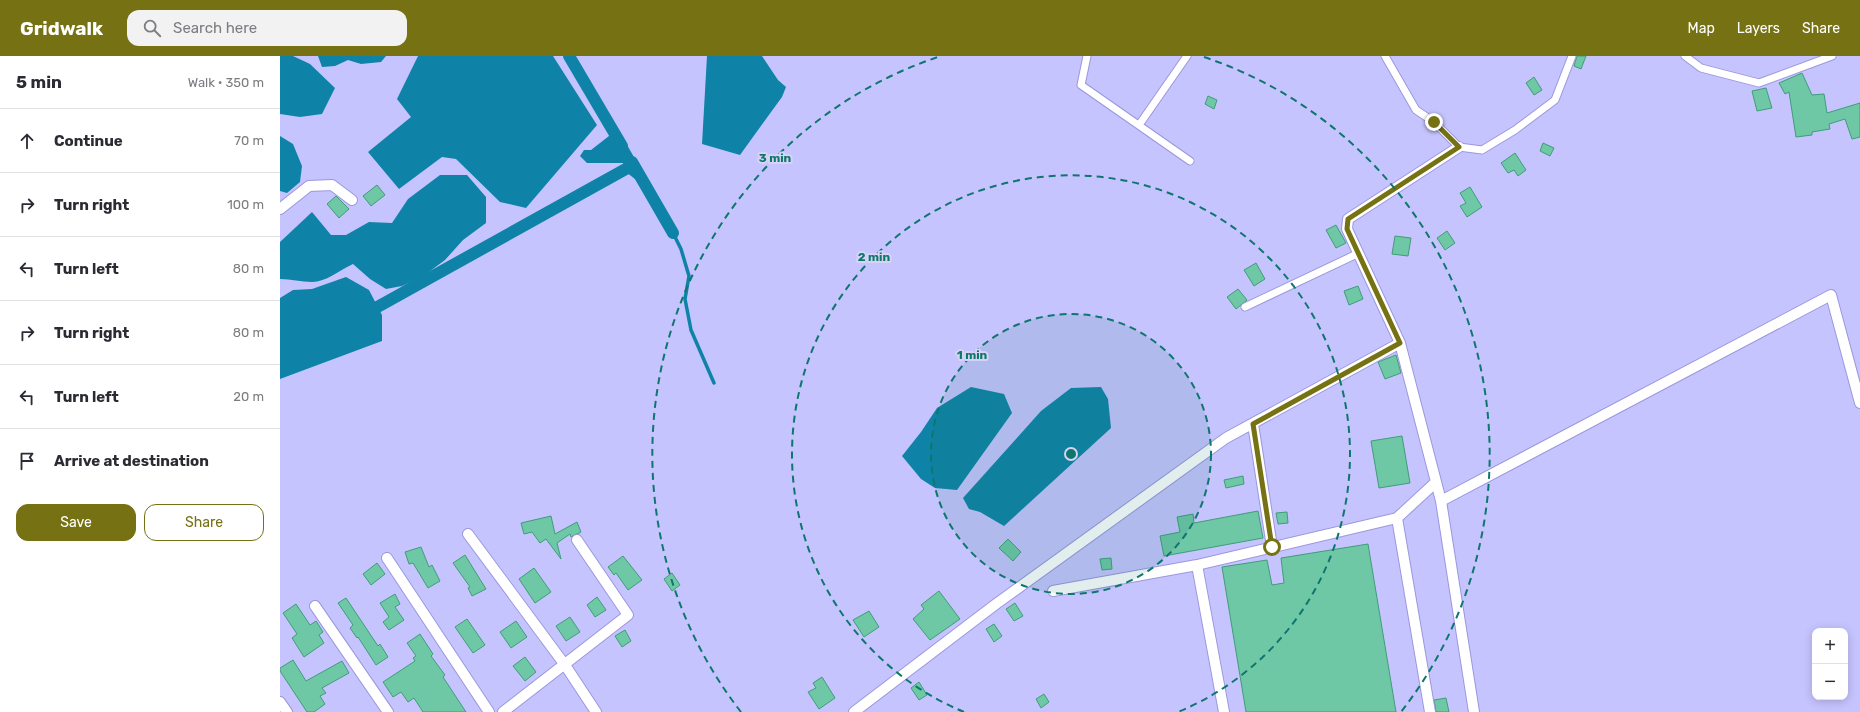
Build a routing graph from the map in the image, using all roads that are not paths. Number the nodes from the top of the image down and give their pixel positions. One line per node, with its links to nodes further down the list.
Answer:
1 (1087, 56): 7 (street)
2 (1187, 56): 7 (street)
3 (1385, 56): 8 (street)
4 (1572, 56): 8 (street)
5 (1685, 56): 6 (street)
6 (1832, 56)
7 (1140, 125): 9 (street)
8 (1459, 147): 12 (street)
9 (1190, 161)
10 (352, 200): 11 (street)
11 (280, 209)
12 (1359, 253): 13 (street); 14 (street)
13 (1245, 307)
14 (1400, 343): 16 (street); 17 (street)
15 (1860, 403): 18 (street)
16 (1253, 424): 22 (street); 34 (street)
17 (1435, 483): 18 (street); 19 (street)
18 (1441, 501): 37 (street)
19 (1397, 518): 22 (street); 36 (street)
20 (468, 534): 27 (street)
21 (577, 540): 27 (street)
22 (1272, 547): 24 (street)
23 (387, 558): 31 (street)
24 (1197, 565): 25 (street); 35 (street)
25 (1053, 591)
26 (315, 606): 30 (street)
27 (565, 665): 32 (street); 33 (street)
28 (280, 702): 29 (street)
29 (287, 712)
30 (388, 712)
31 (489, 712)
32 (503, 712)
33 (596, 712)
34 (854, 712)
35 (1224, 712)
36 (1430, 712)
37 (1474, 712)

